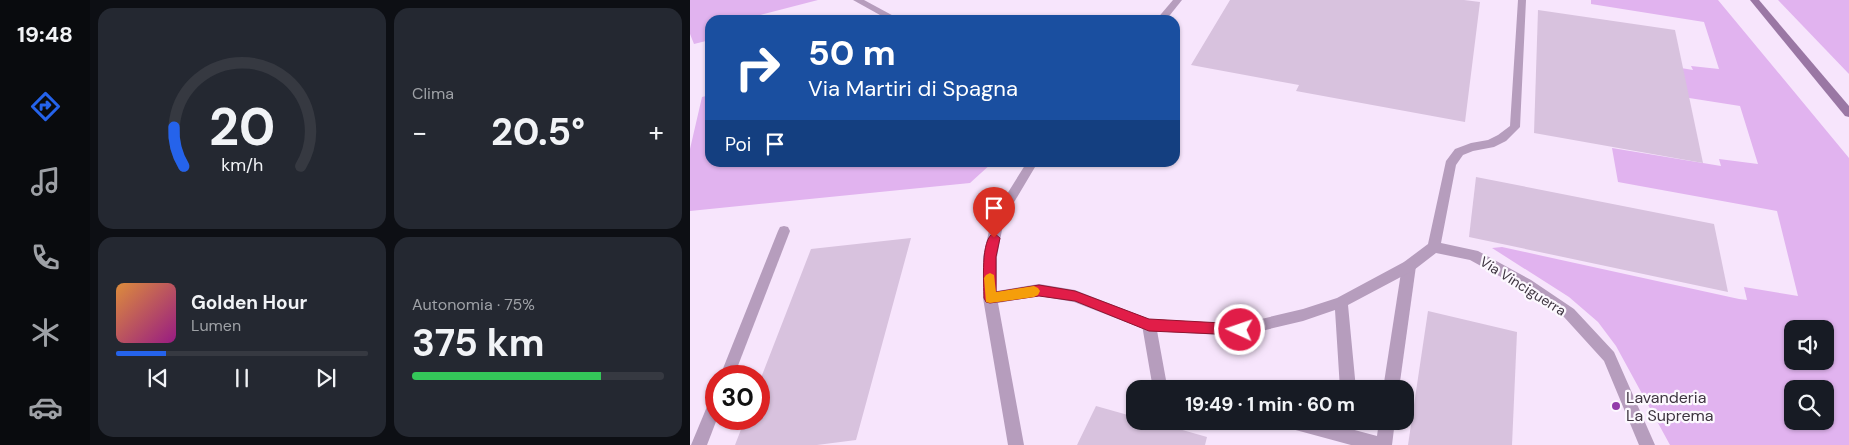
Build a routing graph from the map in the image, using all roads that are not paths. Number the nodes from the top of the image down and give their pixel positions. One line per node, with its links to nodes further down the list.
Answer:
1 (857, 0): 5 (street)
2 (1178, 0): 6 (street)
3 (1522, 0): 10 (street)
4 (1754, 0): 7 (main road)
5 (886, 15)
6 (1165, 15)
7 (1849, 113)
8 (1030, 167): 12 (street)
9 (784, 231): 15 (street)
10 (1434, 247): 11 (street); 25 (street, Via Vinciguerra)
11 (1409, 266): 13 (street); 18 (street)
12 (990, 298): 14 (street); 23 (street)
13 (1341, 302): 14 (street); 17 (street)
14 (1149, 325): 16 (street)
15 (731, 365)
16 (1158, 380)
17 (1347, 380)
18 (1393, 380)
19 (705, 430): 22 (street)
20 (1326, 430): 24 (street)
21 (1385, 430): 24 (street)
22 (699, 445)
23 (1016, 445)
24 (1382, 445)
25 (1647, 445)

